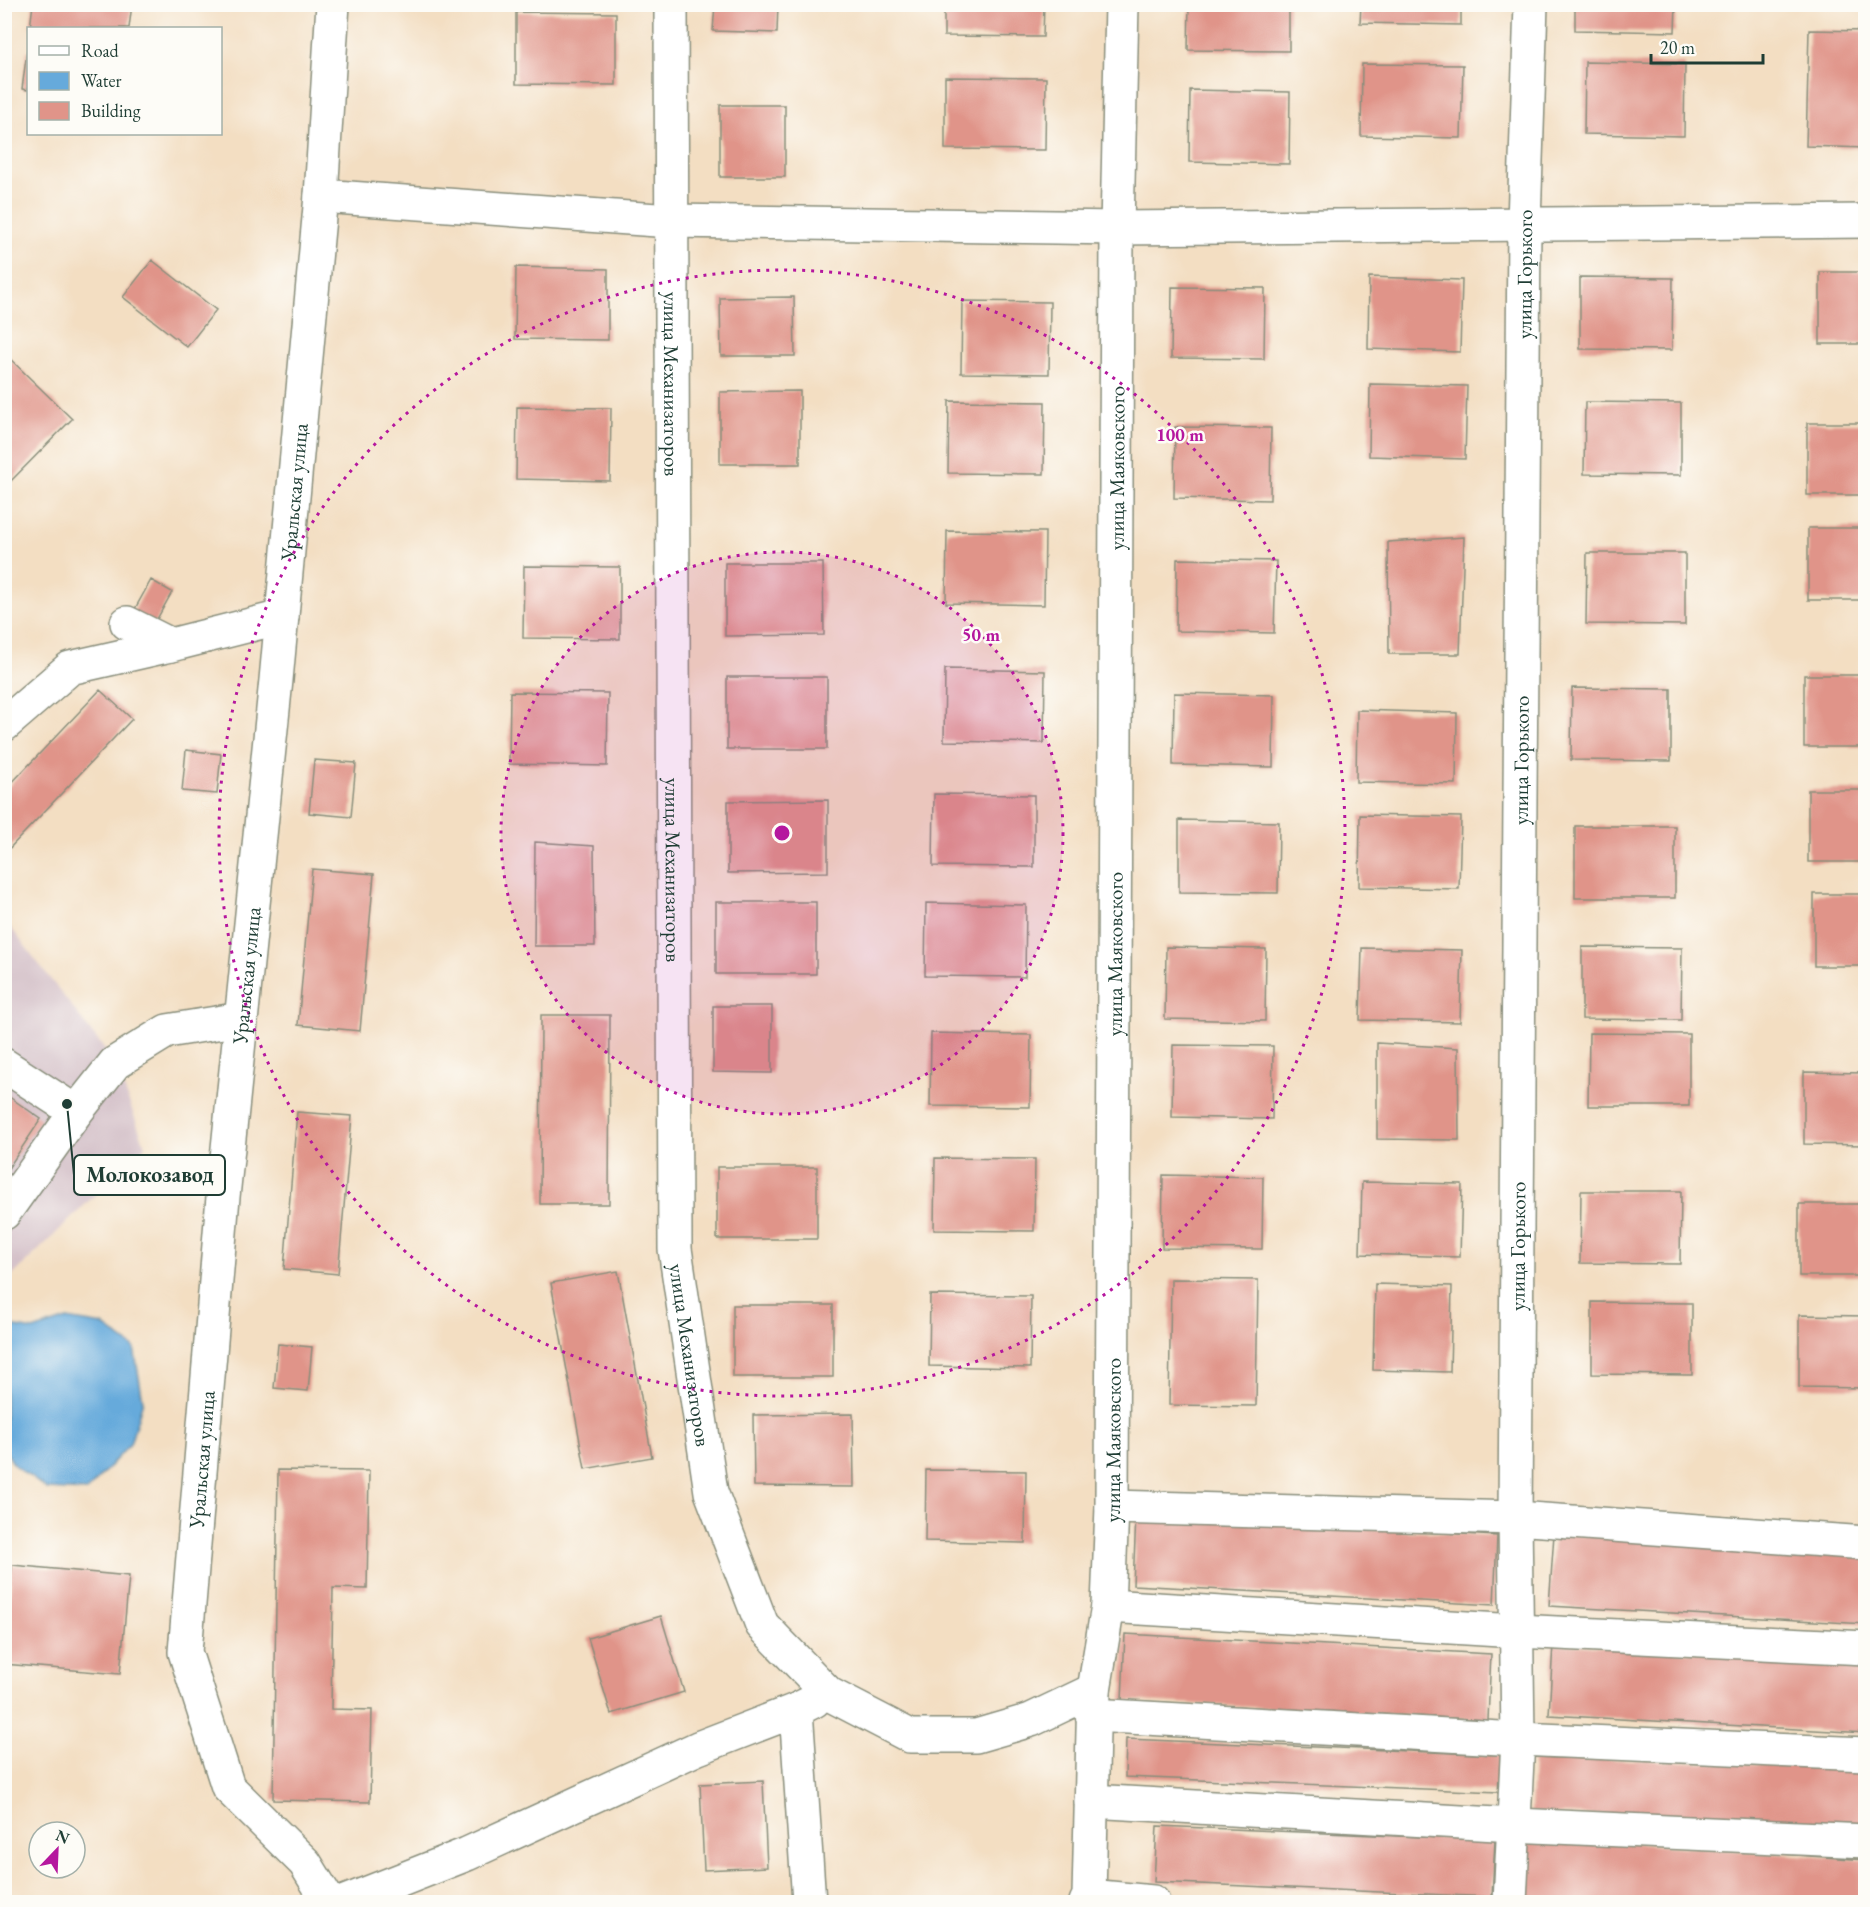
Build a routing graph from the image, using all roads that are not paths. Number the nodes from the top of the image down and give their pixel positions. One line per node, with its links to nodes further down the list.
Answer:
1 (333, 4): 5 (street, Уральская улица)
2 (671, 4): 6 (street, улица Механизаторов)
3 (1122, 4): 9 (street, улица Маяковского)
4 (1531, 4): 8 (street, улица Горького)
5 (321, 196): 6 (street); 10 (street, Уральская улица)
6 (671, 221): 9 (street); 24 (street, улица Механизаторов)
7 (1866, 221): 8 (street)
8 (1524, 223): 9 (street); 19 (street, улица Горького)
9 (1117, 228): 18 (street, улица Маяковского)
10 (282, 617): 12 (street); 14 (street, Уральская улица)
11 (127, 623): 12 (street)
12 (171, 645): 13 (street)
13 (4, 725)
14 (241, 1019): 16 (street); 33 (street, Уральская улица)
15 (4, 1065): 16 (street)
16 (76, 1112): 17 (street)
17 (4, 1213)
18 (1112, 1507): 19 (street); 21 (street, улица Маяковского)
19 (1515, 1518): 20 (street); 22 (street, улица Горького)
20 (1866, 1543)
21 (1108, 1606): 22 (street); 25 (street, улица Маяковского)
22 (1516, 1631): 23 (street); 27 (street, улица Горького)
23 (1866, 1648)
24 (829, 1694): 25 (street, улица Механизаторов); 26 (street)
25 (1093, 1703): 27 (street); 29 (street, улица Маяковского)
26 (796, 1710): 34 (street); 35 (street)
27 (1518, 1739): 28 (street); 30 (street, улица Горького)
28 (1866, 1754)
29 (1091, 1801): 30 (street); 32 (street, улица Маяковского)
30 (1514, 1825): 31 (street); 37 (street, улица Горького)
31 (1866, 1841)
32 (1088, 1899): 36 (street)
33 (329, 1902)
34 (345, 1902)
35 (809, 1902)
36 (1153, 1902)
37 (1510, 1902)

